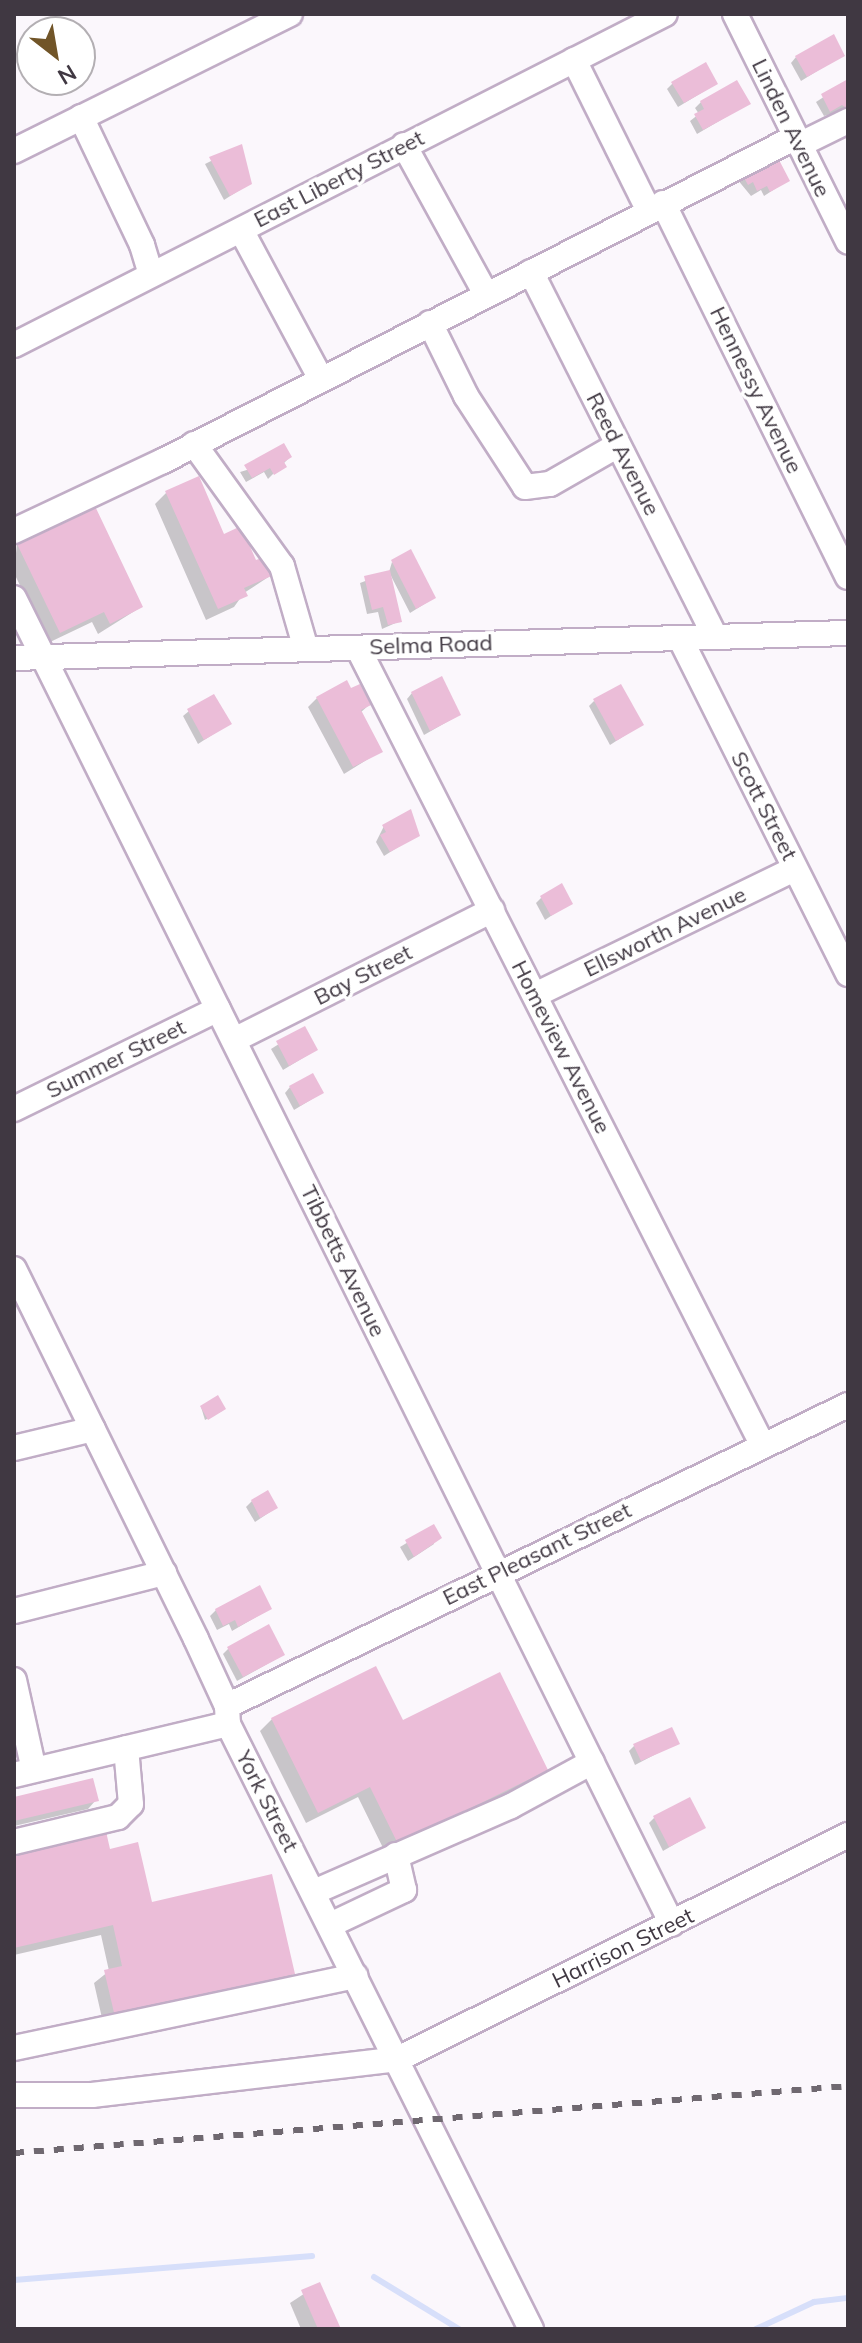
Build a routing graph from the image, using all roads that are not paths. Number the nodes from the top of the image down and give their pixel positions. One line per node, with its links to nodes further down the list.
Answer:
1 (290, 14): 5 (street)
2 (665, 14): 4 (street, East Liberty Street)
3 (735, 14): 7 (street, Linden Avenue)
4 (574, 60): 8 (street, East Liberty Street); 10 (street, Hennessy Avenue)
5 (81, 117): 9 (street); 14 (street)
6 (848, 121): 7 (street)
7 (798, 141): 10 (street); 12 (street, Linden Avenue)
8 (404, 145): 11 (street, East Liberty Street); 15 (street)
9 (14, 151)
10 (656, 207): 13 (street); 22 (street, Hennessy Avenue)
11 (241, 230): 14 (street, East Liberty Street); 18 (street)
12 (848, 242)
13 (531, 272): 15 (street); 20 (street, Reed Avenue)
14 (151, 275): 17 (street, East Liberty Street)
15 (486, 294): 16 (street)
16 (430, 323): 18 (street); 20 (street)
17 (14, 345)
18 (321, 379): 19 (street)
19 (194, 444): 21 (street); 28 (street)
20 (618, 445): 25 (street, Reed Avenue)
21 (14, 531)
22 (848, 577)
23 (14, 598): 29 (street, Tibbetts Avenue)
24 (848, 633): 25 (street, Selma Road)
25 (715, 637): 26 (street, Selma Road)
26 (680, 638): 27 (street, Selma Road); 31 (street, Scott Street)
27 (358, 648): 28 (street, Selma Road); 32 (street, Homeview Avenue)
28 (306, 649): 29 (street, Selma Road)
29 (44, 657): 30 (street, Selma Road); 35 (street, Tibbetts Avenue)
30 (14, 658)
31 (795, 869): 33 (street, Scott Street); 34 (street, Ellsworth Avenue)
32 (492, 910): 34 (street, Homeview Avenue); 36 (street, Bay Street)
33 (848, 974)
34 (535, 995): 41 (street, Homeview Avenue)
35 (218, 1009): 36 (street, Tibbetts Avenue); 37 (street, Summer Street)
36 (234, 1040): 43 (street, Tibbetts Avenue)
37 (14, 1109)
38 (16, 1276): 40 (street, York Street)
39 (848, 1405): 41 (street, East Pleasant Street)
40 (93, 1429): 42 (street); 44 (street, York Street)
41 (763, 1446): 43 (street, East Pleasant Street)
42 (14, 1448)
43 (498, 1572): 47 (street, East Pleasant Street); 49 (street, Tibbetts Avenue)
44 (164, 1573): 45 (street); 47 (street, York Street)
45 (14, 1611)
46 (14, 1680): 50 (street)
47 (227, 1715): 48 (street, East Pleasant Street); 54 (street, York Street)
48 (126, 1748): 50 (street, East Pleasant Street); 52 (street)
49 (592, 1762): 53 (street); 55 (street, Tibbetts Avenue)
50 (24, 1773)
51 (848, 1835): 55 (street, Harrison Street)
52 (14, 1842)
53 (396, 1855): 54 (street); 56 (street)
54 (314, 1892): 56 (street, York Street)
55 (672, 1924): 59 (street, Harrison Street)
56 (330, 1925): 57 (street, York Street)
57 (356, 1976): 58 (street); 59 (street, York Street)
58 (14, 2048)
59 (398, 2059): 60 (street, Harrison Street); 61 (street, York Street)
60 (14, 2095)
61 (531, 2329)

